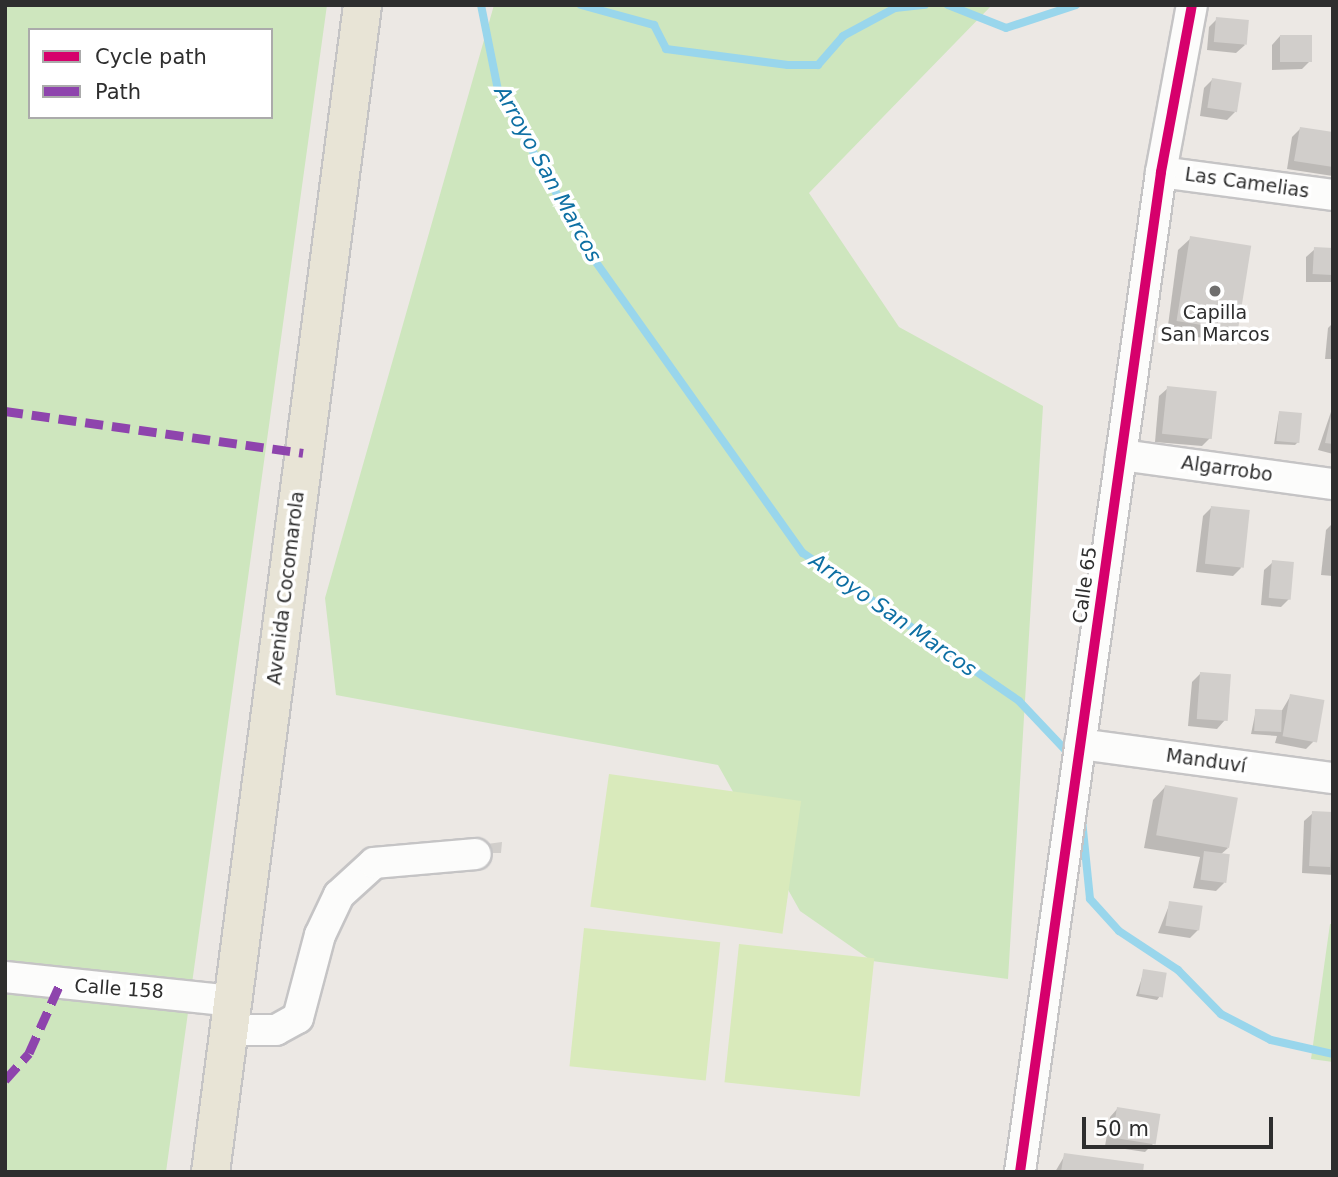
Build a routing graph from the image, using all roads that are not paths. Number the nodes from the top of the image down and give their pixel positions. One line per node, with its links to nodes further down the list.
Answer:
1 (362, 5): 11 (main road, Avenida Cocomarola)
2 (1192, 5): 3 (street, Calle 65)
3 (1161, 172): 4 (street, Las Camelias); 5 (street, Calle 65)
4 (1333, 195)
5 (1121, 455): 6 (street, Algarrobo); 7 (street, Calle 65)
6 (1333, 484)
7 (1080, 744): 8 (street, Manduví); 13 (street, Calle 65)
8 (1333, 778)
9 (476, 854): 11 (street, Calle 158)
10 (5, 977): 11 (street, Calle 158)
11 (230, 1016): 12 (main road, Avenida Cocomarola)
12 (211, 1172)
13 (1020, 1172)

